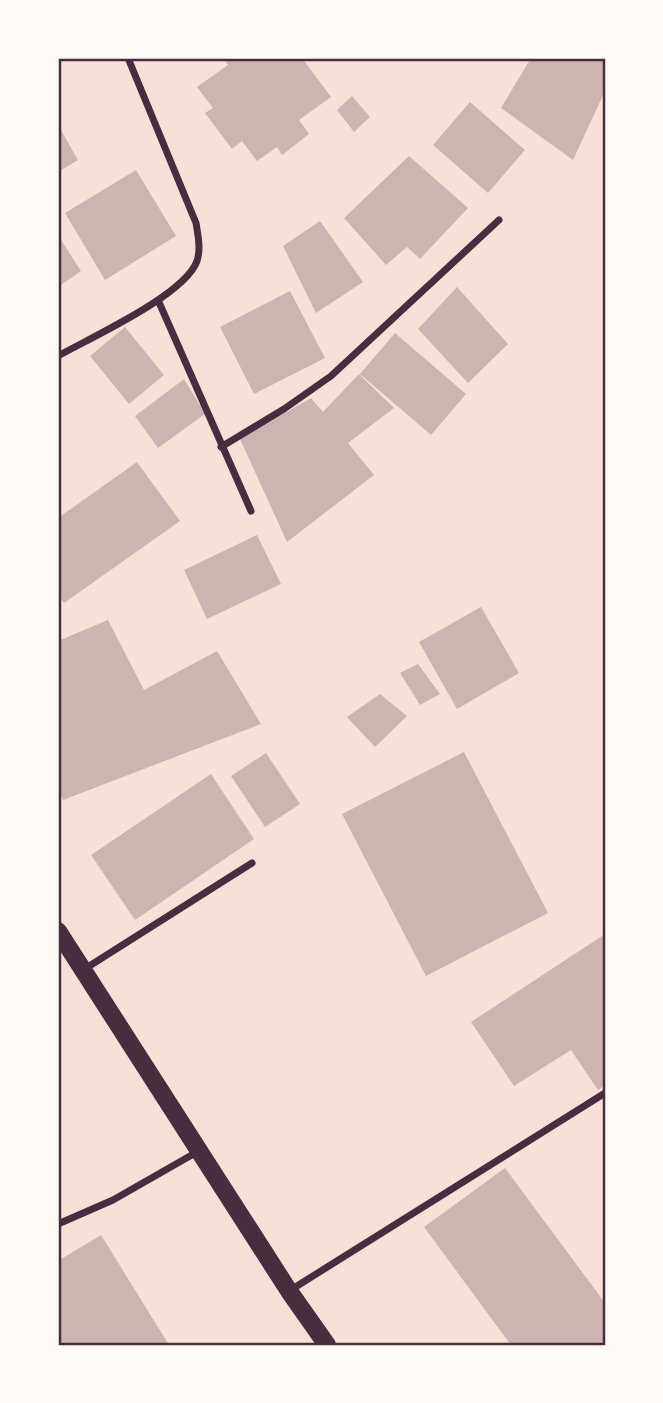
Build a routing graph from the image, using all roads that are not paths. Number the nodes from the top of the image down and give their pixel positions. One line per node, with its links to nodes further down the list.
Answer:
1 (128, 58): 3 (street)
2 (499, 220): 5 (street)
3 (158, 300): 4 (street); 5 (street)
4 (58, 356)
5 (221, 447): 6 (street)
6 (251, 511)
7 (252, 863): 9 (street)
8 (58, 931): 9 (main road)
9 (82, 970): 11 (main road)
10 (605, 1093): 13 (street)
11 (198, 1151): 12 (street); 13 (main road)
12 (58, 1224)
13 (289, 1291): 14 (main road)
14 (327, 1345)

